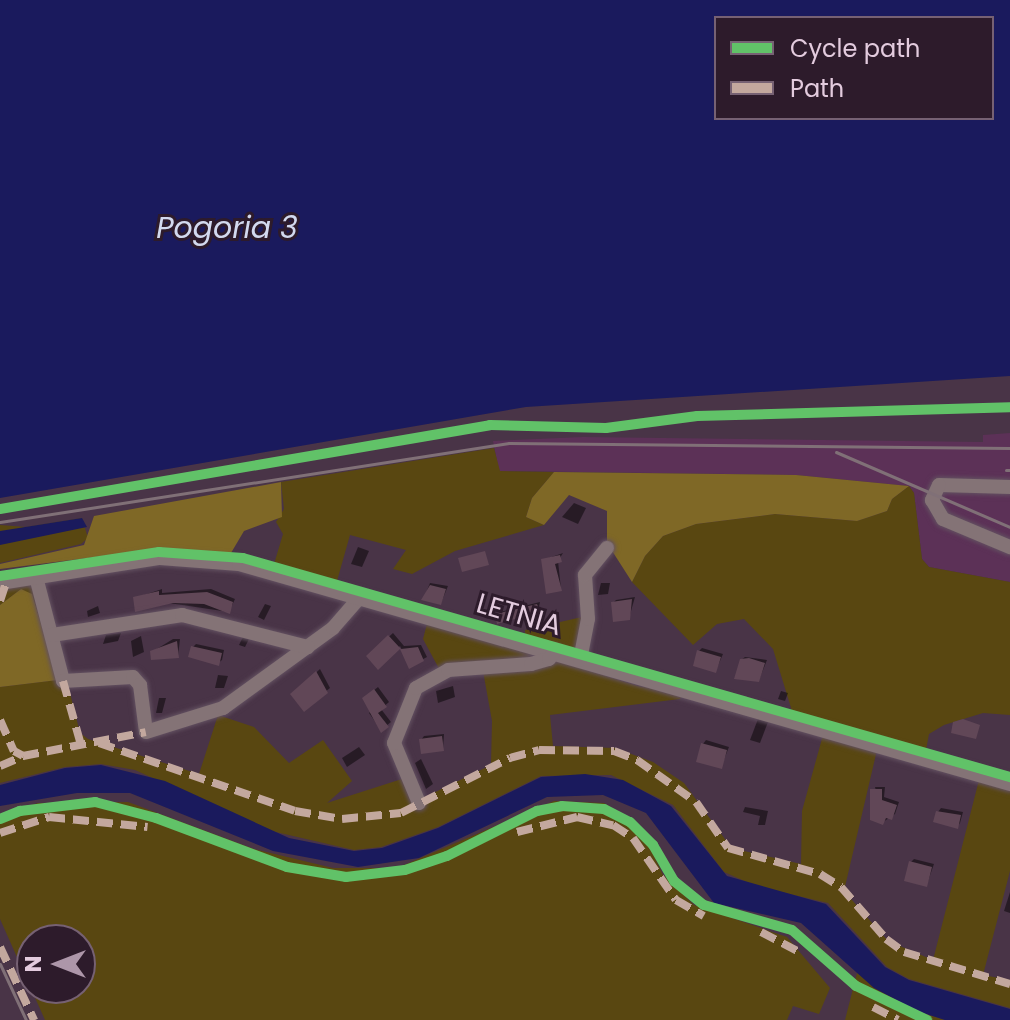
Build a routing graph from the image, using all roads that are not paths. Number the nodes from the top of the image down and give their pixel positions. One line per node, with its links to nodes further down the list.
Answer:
1 (1010, 487): 2 (street)
2 (1010, 547)
3 (607, 548): 10 (street)
4 (36, 577): 5 (street, LETNIA); 6 (street, LETNIA); 7 (street)
5 (3, 582)
6 (360, 597): 8 (street); 9 (street, LETNIA)
7 (52, 635): 8 (street); 8 (street)
8 (308, 647)
9 (554, 652): 10 (street, LETNIA); 12 (street)
10 (580, 660): 11 (street, LETNIA)
11 (1010, 784)
12 (419, 803)

